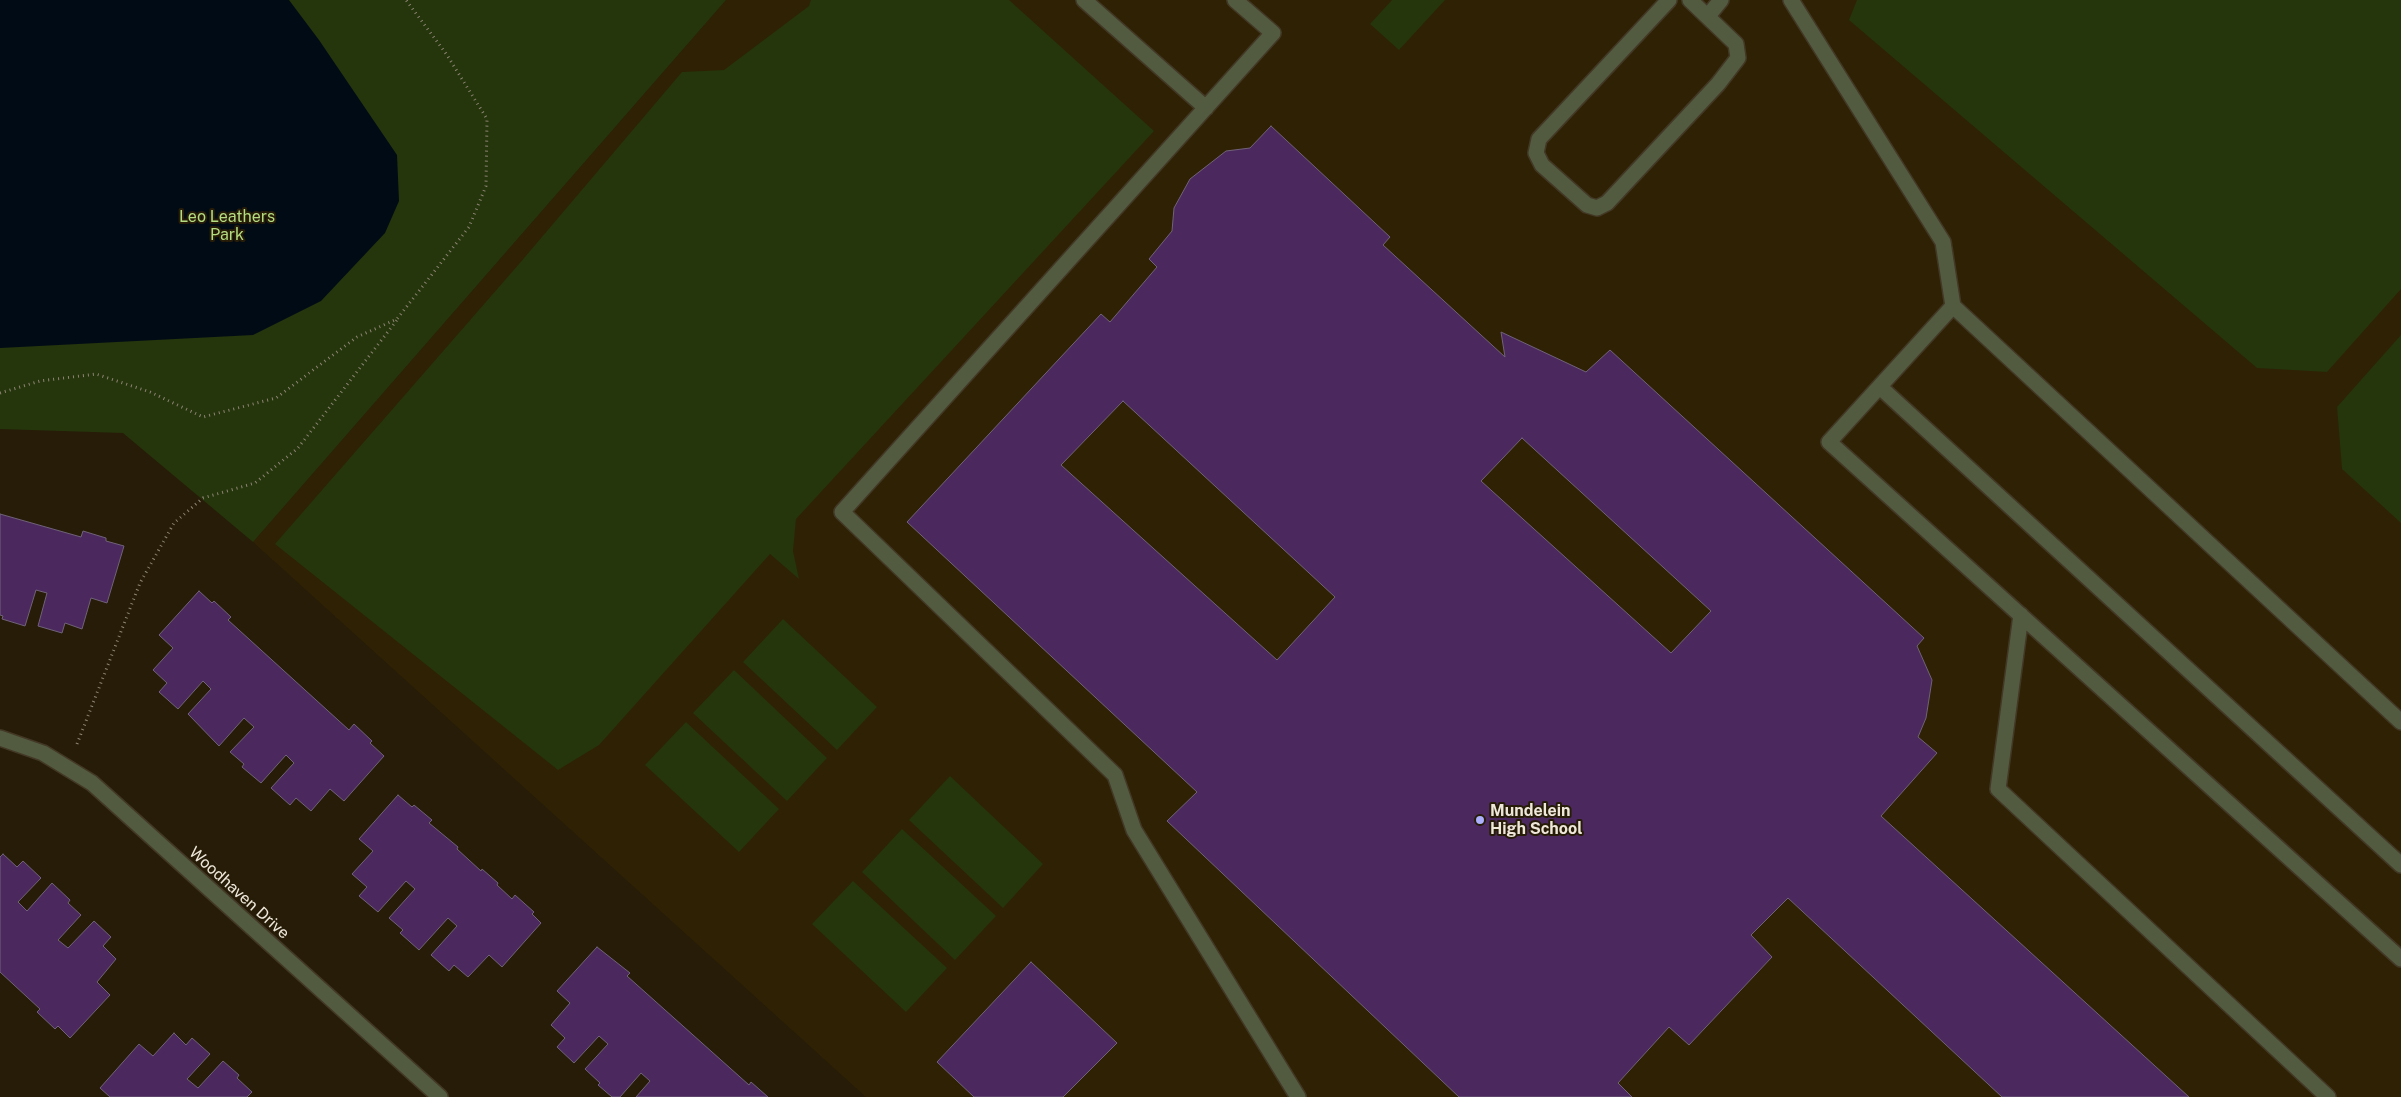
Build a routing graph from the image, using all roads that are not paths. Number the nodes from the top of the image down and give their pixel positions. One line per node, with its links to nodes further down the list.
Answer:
1 (1084, 0): 8 (street)
2 (1235, 0): 8 (street)
3 (1670, 0): 7 (street)
4 (1690, 0): 7 (street)
5 (1721, 0): 7 (street)
6 (1791, 0): 9 (street)
7 (1708, 16)
8 (1206, 108): 17 (street)
9 (1953, 306): 10 (street); 12 (street)
10 (1880, 386): 11 (street); 14 (street)
11 (2021, 615): 15 (street); 18 (street)
12 (2401, 722)
13 (0, 738): 16 (street, Woodhaven Drive)
14 (2401, 865)
15 (2401, 959)
16 (440, 1097)
17 (1298, 1097)
18 (2328, 1097)

